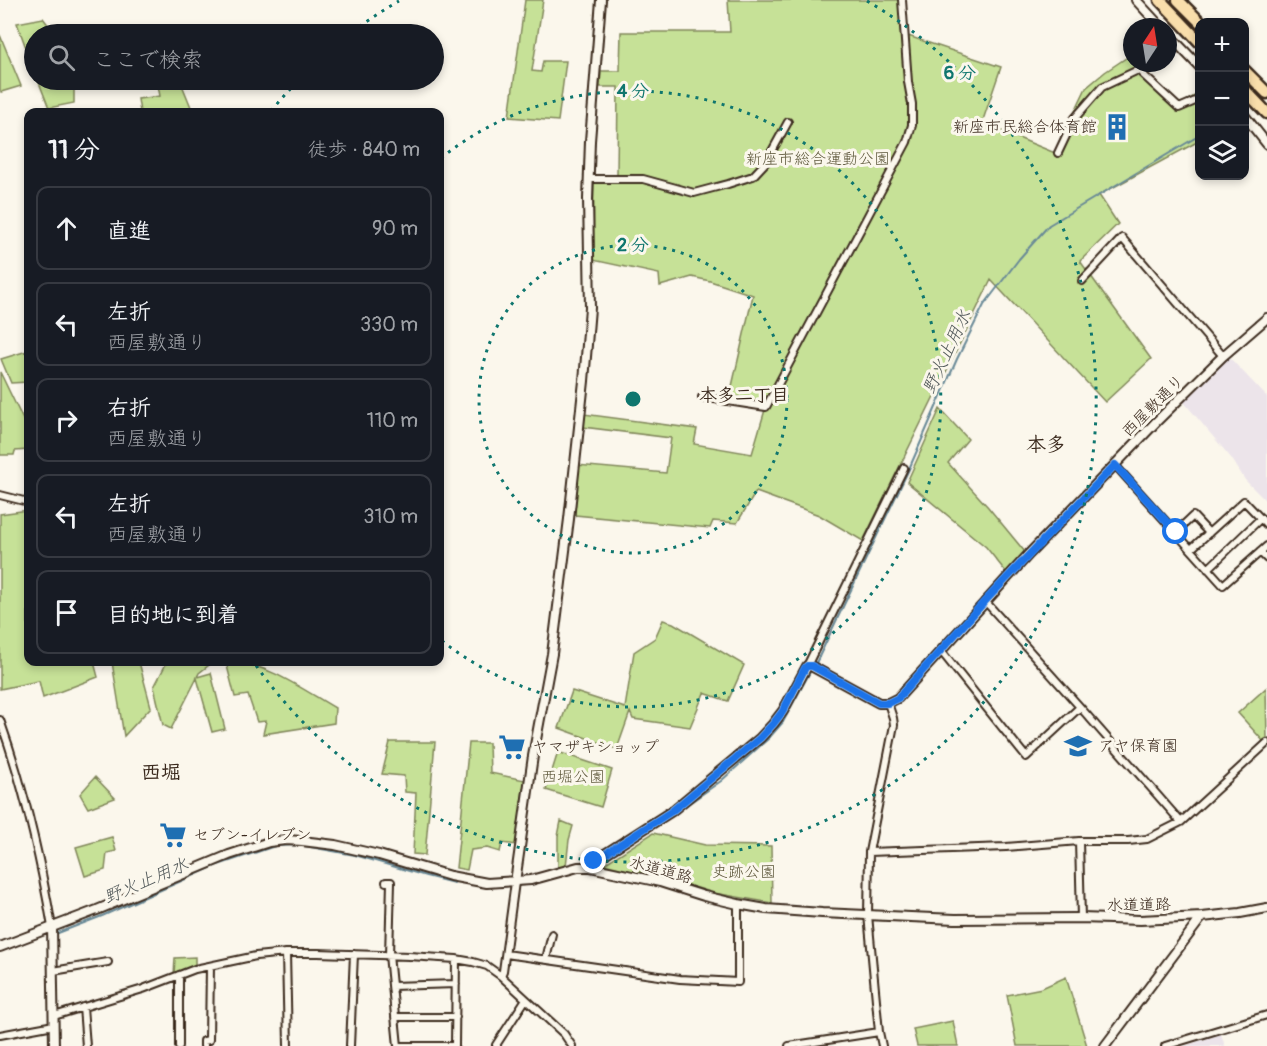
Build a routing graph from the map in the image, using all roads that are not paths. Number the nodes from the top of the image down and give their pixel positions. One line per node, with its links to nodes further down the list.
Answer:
1 (601, 0): 20 (street)
2 (902, 0): 24 (street)
3 (1136, 0): 6 (street)
4 (1160, 0): 8 (highway)
5 (1178, 0): 7 (highway)
6 (1153, 18)
7 (1196, 18)
8 (1195, 37)
9 (1177, 43): 10 (street)
10 (1195, 62)
11 (1247, 72): 13 (highway)
12 (1249, 93): 15 (highway)
13 (1267, 93)
14 (1195, 101): 19 (street)
15 (1267, 113)
16 (1249, 120): 18 (street)
17 (788, 122): 20 (street)
18 (1267, 144)
19 (1058, 153)
20 (589, 179): 50 (street)
21 (1082, 281): 23 (street)
22 (1267, 318): 23 (street, 西屋敷通り)
23 (1223, 356): 25 (street, 西屋敷通り)
24 (702, 397)
25 (1115, 465): 31 (street); 38 (street, 西屋敷通り)
26 (904, 468): 40 (street)
27 (0, 495): 28 (street)
28 (24, 501)
29 (1261, 518): 30 (street); 32 (street); 37 (street)
30 (1267, 525)
31 (1176, 532): 32 (street); 34 (street)
32 (1209, 533): 34 (street)
33 (1267, 546): 35 (street)
34 (1191, 549): 37 (street)
35 (1260, 552): 36 (street); 37 (street)
36 (1267, 559)
37 (1208, 569)
38 (985, 601): 39 (street, 西屋敷通り); 42 (street)
39 (941, 651): 41 (street, 西屋敷通り); 42 (street)
40 (807, 666): 41 (street); 48 (street)
41 (888, 703): 47 (street)
42 (1080, 707): 45 (street)
43 (0, 720): 56 (street)
44 (1267, 744): 45 (street)
45 (1181, 822): 46 (street)
46 (1079, 841): 47 (street); 55 (street)
47 (869, 852): 53 (street)
48 (590, 867): 50 (street, 水道道路); 51 (street, 水道道路)
49 (386, 882): 62 (street)
50 (514, 882): 56 (street, 水道道路); 61 (street)
51 (738, 904): 53 (street, 水道道路); 64 (street)
52 (1267, 908): 54 (street, 水道道路)
53 (868, 915): 55 (street, 水道道路); 78 (street)
54 (1202, 917): 55 (street, 水道道路); 90 (street)
55 (1081, 918)
56 (52, 927): 58 (street, 水道道路); 67 (street)
57 (552, 933): 64 (street)
58 (0, 947)
59 (286, 953): 60 (street); 66 (street); 84 (street)
60 (354, 954): 62 (street); 85 (street)
61 (506, 954): 64 (street); 69 (street)
62 (389, 955): 63 (street); 71 (street)
63 (456, 959): 69 (street); 70 (street)
64 (546, 959)
65 (108, 962): 67 (street)
66 (210, 966): 68 (street); 83 (street)
67 (53, 971): 77 (street)
68 (179, 975): 73 (street); 82 (street)
69 (501, 976): 72 (street)
70 (456, 984): 71 (street); 76 (street)
71 (392, 986): 75 (street)
72 (526, 999): 86 (street); 87 (street)
73 (83, 1008): 77 (street); 81 (street)
74 (1267, 1015): 91 (street)
75 (395, 1017): 76 (street); 76 (street)
76 (456, 1017)
77 (54, 1021): 79 (street); 80 (street)
78 (879, 1032): 88 (street); 89 (street)
79 (0, 1035)
80 (54, 1046)
81 (86, 1046)
82 (179, 1046)
83 (204, 1046)
84 (288, 1046)
85 (350, 1046)
86 (497, 1046)
87 (572, 1046)
88 (789, 1046)
89 (882, 1046)
90 (1105, 1046)
91 (1165, 1046)

